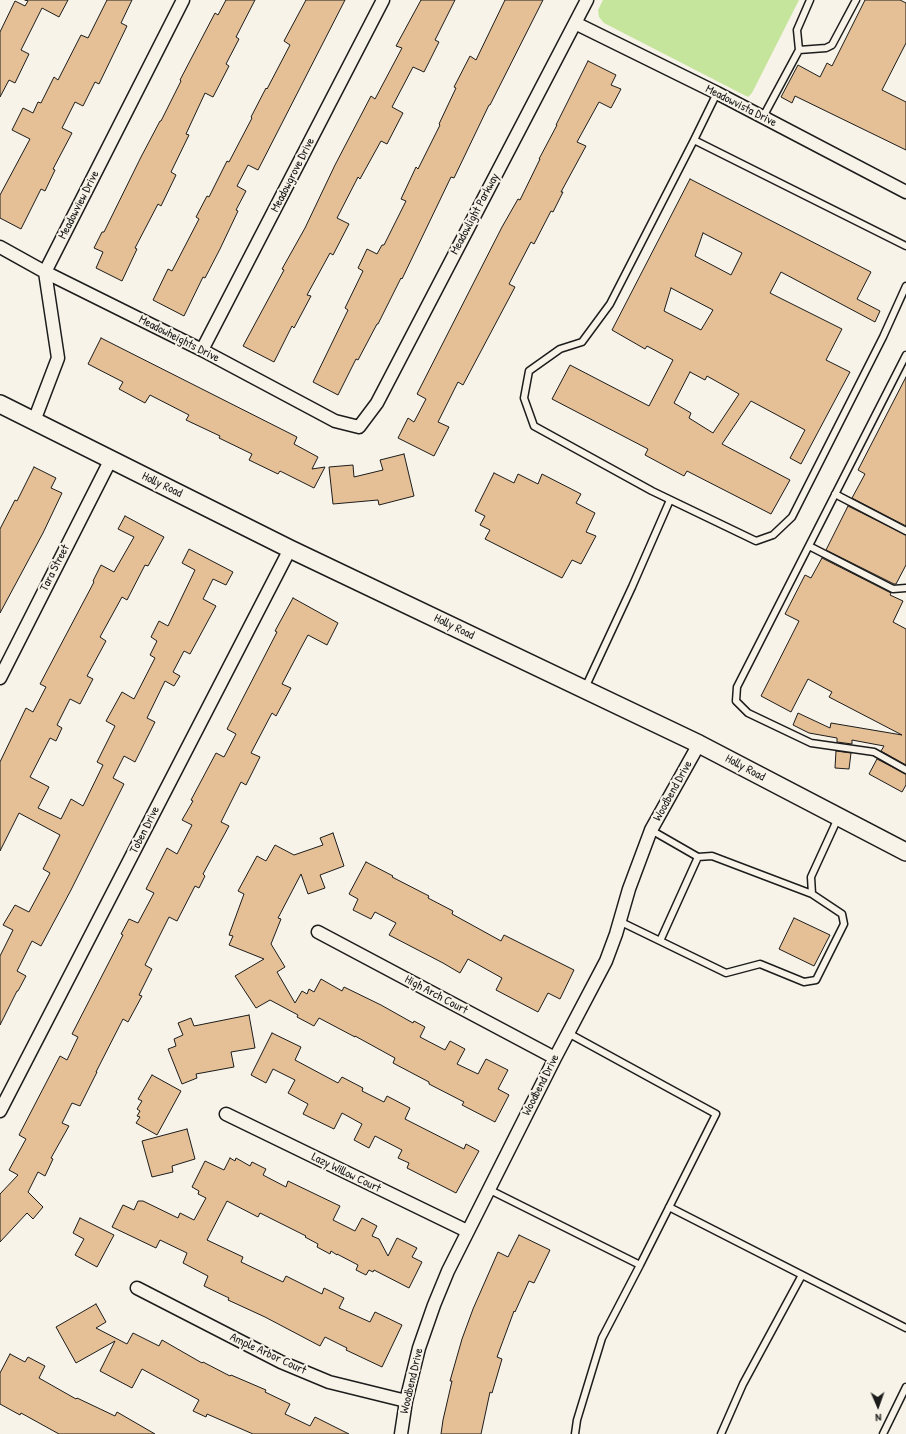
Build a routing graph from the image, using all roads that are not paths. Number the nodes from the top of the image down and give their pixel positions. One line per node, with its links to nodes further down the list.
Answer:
1 (183, 0): 14 (street, Meadowview Drive)
2 (383, 0): 16 (street, Meadowgrove Drive)
3 (587, 0): 6 (street, Meadowlight Parkway)
4 (810, 0): 7 (lane)
5 (856, 0): 7 (lane)
6 (575, 23): 8 (street, Meadowvista Drive); 20 (street, Meadowlight Parkway)
7 (799, 50): 9 (lane)
8 (716, 93): 9 (street, Meadowvista Drive); 10 (lane)
9 (763, 117): 11 (street, Meadowvista Drive)
10 (694, 140): 12 (lane); 23 (lane)
11 (906, 192)
12 (906, 246)
13 (0, 247): 14 (street, Meadowheights Drive)
14 (45, 272): 16 (street, Meadowheights Drive); 19 (street)
15 (906, 286): 23 (lane)
16 (202, 350): 20 (street, Meadowheights Drive)
17 (906, 355): 22 (lane)
18 (0, 404): 19 (main road, Holly Road)
19 (34, 421): 21 (main road, Holly Road)
20 (359, 427)
21 (111, 459): 26 (main road, Holly Road); 28 (street, Tara Street)
22 (835, 494): 24 (lane); 25 (lane)
23 (670, 500): 29 (lane)
24 (906, 532)
25 (809, 546): 27 (lane); 31 (lane)
26 (290, 549): 29 (main road, Holly Road); 42 (street, Toben Drive)
27 (906, 588)
28 (0, 678)
29 (585, 689): 30 (main road, Holly Road)
30 (699, 744): 32 (main road, Holly Road); 33 (street, Woodbend Drive)
31 (906, 770)
32 (839, 817): 34 (main road, Holly Road); 36 (lane)
33 (651, 830): 35 (lane); 37 (street, Woodbend Drive)
34 (906, 852)
35 (698, 857): 36 (lane); 39 (lane)
36 (812, 894): 39 (lane)
37 (619, 921): 39 (lane); 40 (street, Woodbend Drive)
38 (318, 932): 41 (street, High Arch Court)
39 (660, 941)
40 (568, 1033): 41 (street, Woodbend Drive); 45 (lane)
41 (555, 1058): 44 (street, Woodbend Drive)
42 (0, 1111)
43 (226, 1114): 46 (street, Lazy Willow Court)
44 (488, 1189): 46 (street, Woodbend Drive); 47 (lane)
45 (669, 1207): 47 (lane); 48 (lane)
46 (467, 1231): 52 (street, Woodbend Drive)
47 (640, 1265): 54 (lane)
48 (802, 1275): 50 (lane); 55 (lane)
49 (137, 1288): 52 (street, Ample Arbor Court)
50 (906, 1328)
51 (906, 1387): 56 (lane)
52 (406, 1401): 53 (street, Woodbend Drive)
53 (401, 1434)
54 (575, 1434)
55 (721, 1434)
56 (883, 1434)

